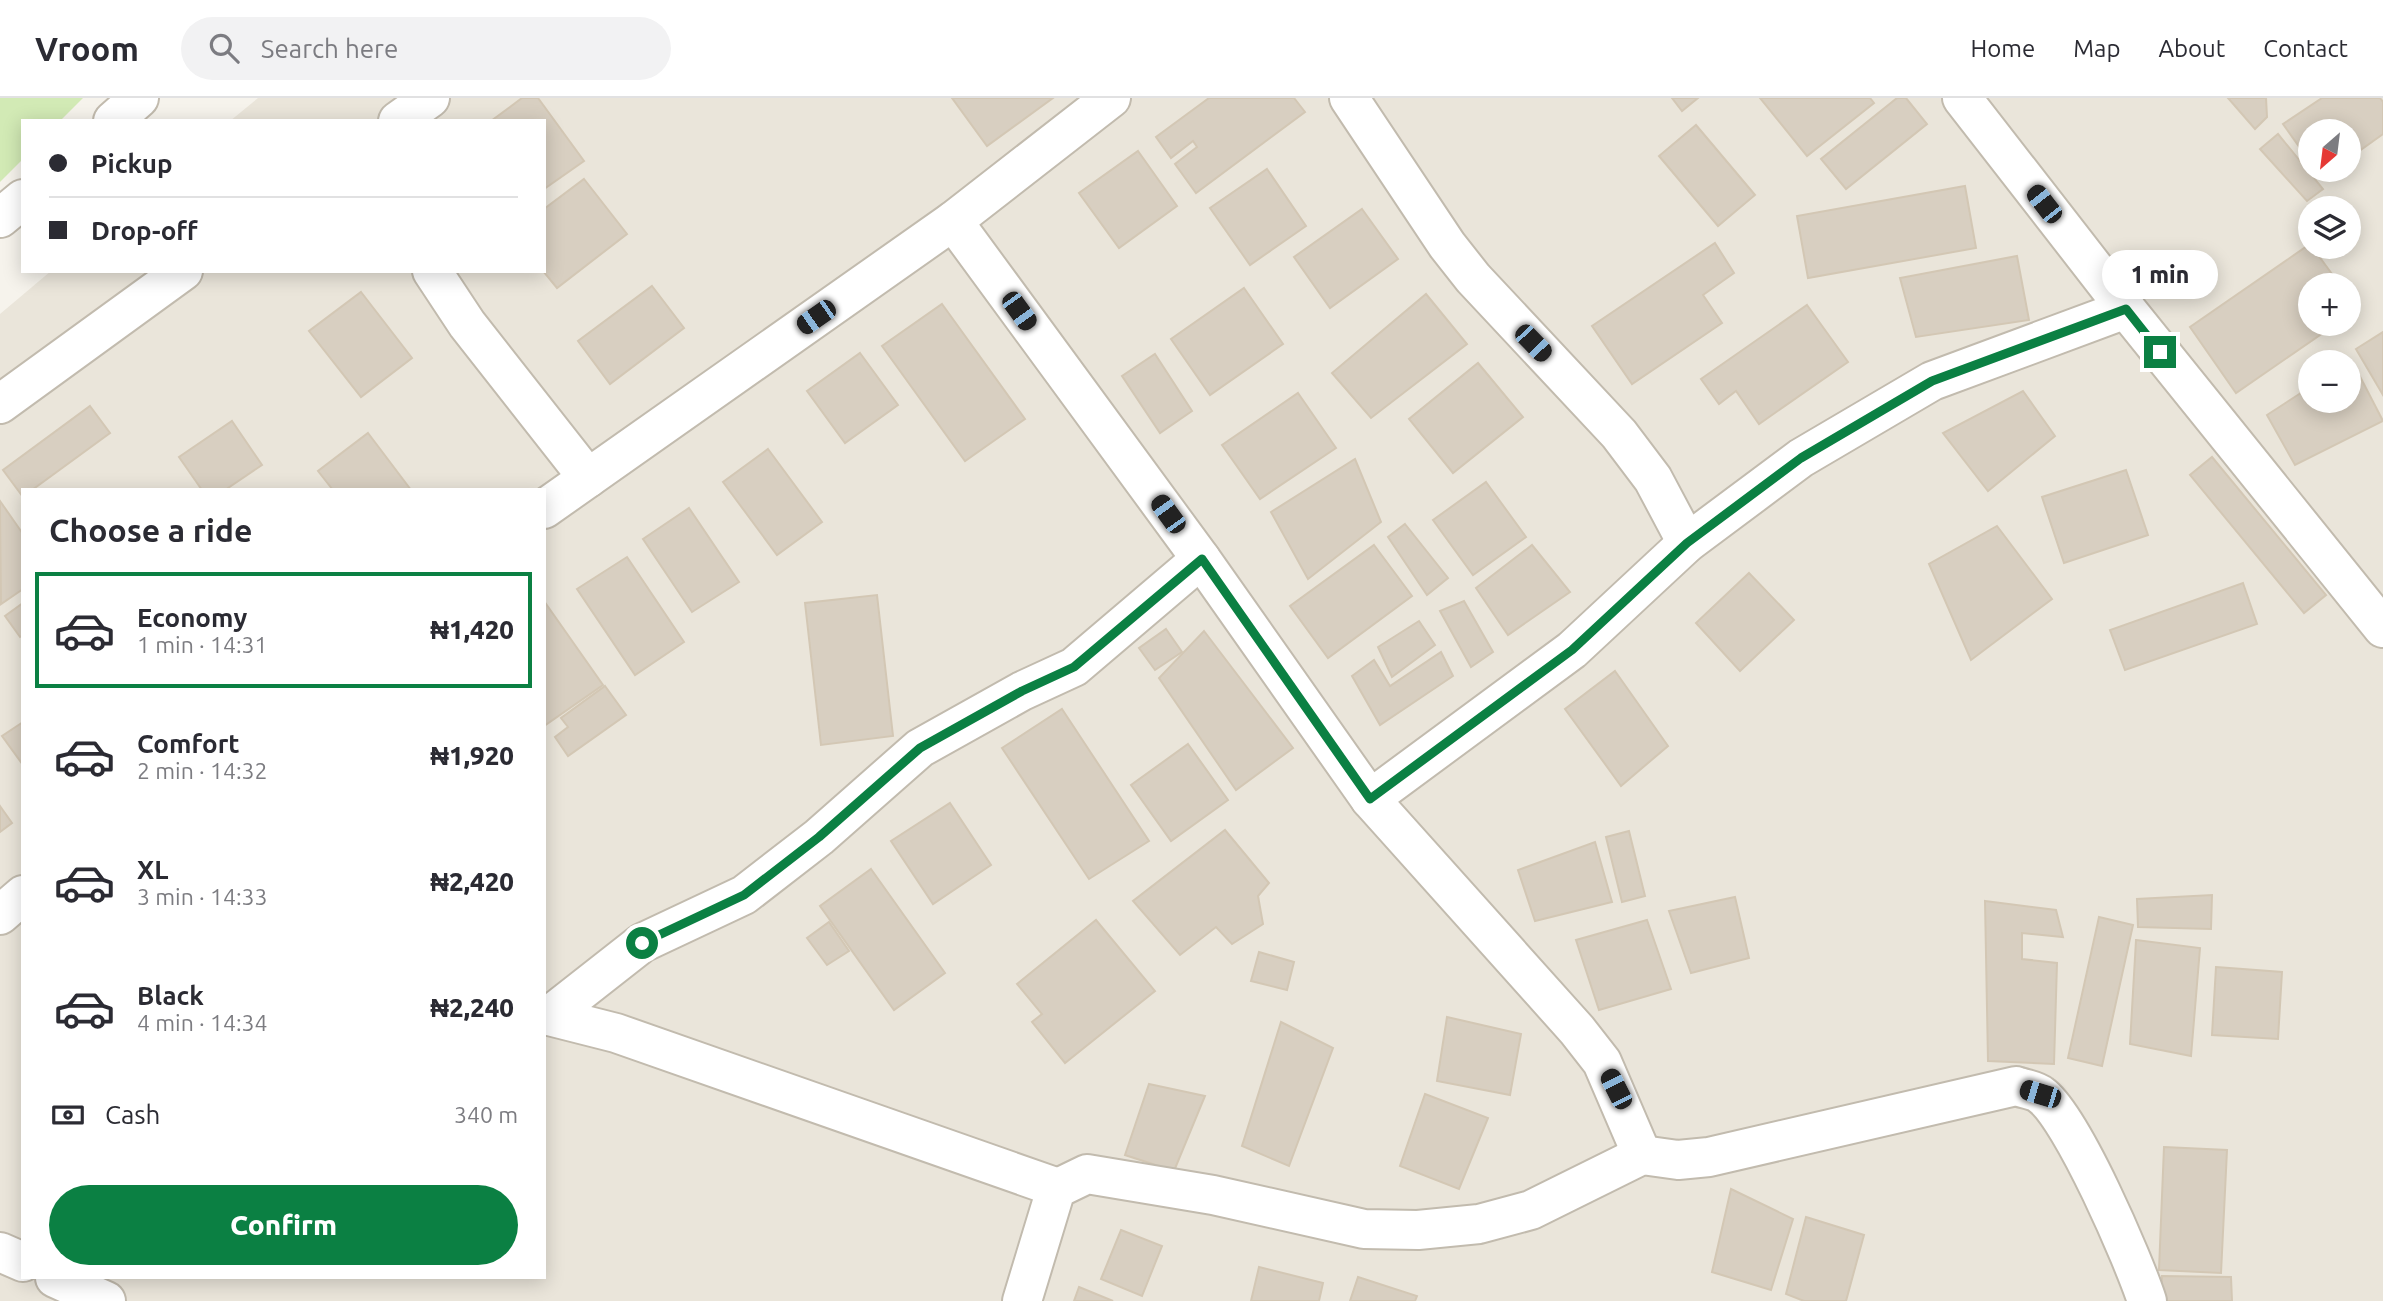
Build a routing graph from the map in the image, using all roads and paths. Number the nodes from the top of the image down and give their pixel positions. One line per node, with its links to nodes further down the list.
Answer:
1 (139, 98): 6 (street)
2 (430, 98): 7 (street)
3 (1111, 98): 10 (street)
4 (1349, 98): 17 (street)
5 (1962, 98): 13 (street)
6 (115, 119)
7 (401, 119)
8 (21, 201): 9 (street)
9 (0, 219)
10 (953, 221): 15 (street); 18 (street)
11 (180, 273): 14 (street)
12 (433, 273): 15 (street)
13 (2126, 309): 17 (street); 19 (street)
14 (0, 404)
15 (588, 478): 16 (street)
16 (546, 508)
17 (1687, 543): 20 (street)
18 (1202, 559): 20 (street); 23 (street)
19 (2383, 628)
20 (1370, 799): 24 (street)
21 (21, 897): 22 (street)
22 (0, 915)
23 (546, 1016): 25 (street)
24 (1642, 1155): 25 (street); 31 (street)
25 (1058, 1188): 30 (street)
26 (0, 1252): 27 (street)
27 (21, 1261)
28 (57, 1279): 29 (street)
29 (106, 1301)
30 (1022, 1301)
31 (2147, 1301)

